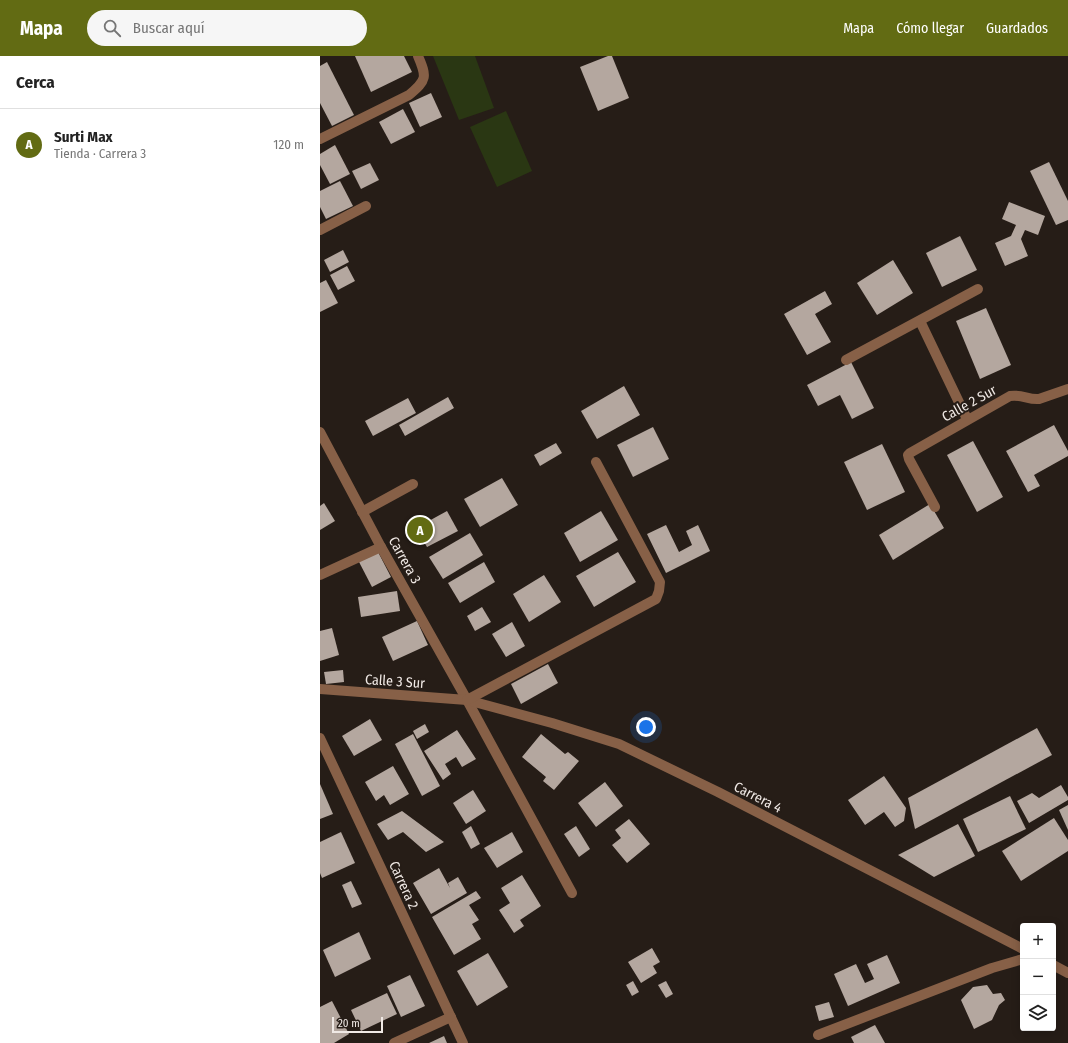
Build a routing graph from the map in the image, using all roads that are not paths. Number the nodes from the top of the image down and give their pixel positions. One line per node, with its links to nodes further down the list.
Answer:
1 (418, 56): 2 (street)
2 (320, 139)
3 (366, 206): 4 (street)
4 (320, 230)
5 (978, 289): 6 (street)
6 (920, 321): 7 (street); 9 (street)
7 (846, 360)
8 (1068, 389): 9 (street, Calle 2 Sur)
9 (967, 419): 13 (street, Calle 2 Sur)
10 (320, 432): 14 (street, Carrera 3)
11 (596, 462): 18 (street)
12 (413, 484): 14 (street)
13 (936, 506)
14 (362, 512): 15 (street, Carrera 3)
15 (381, 547): 16 (street); 18 (street, Carrera 3)
16 (320, 575)
17 (320, 689): 18 (street, Calle 3 Sur)
18 (467, 700): 20 (street, Carrera 3); 21 (street, Carrera 4)
19 (320, 738): 25 (street, Carrera 2)
20 (572, 893)
21 (1020, 947)
22 (1020, 960): 26 (street)
23 (1056, 967): 24 (street)
24 (1068, 973)
25 (450, 1017): 27 (street); 28 (street, Carrera 2)
26 (818, 1035)
27 (394, 1043)
28 (463, 1043)

